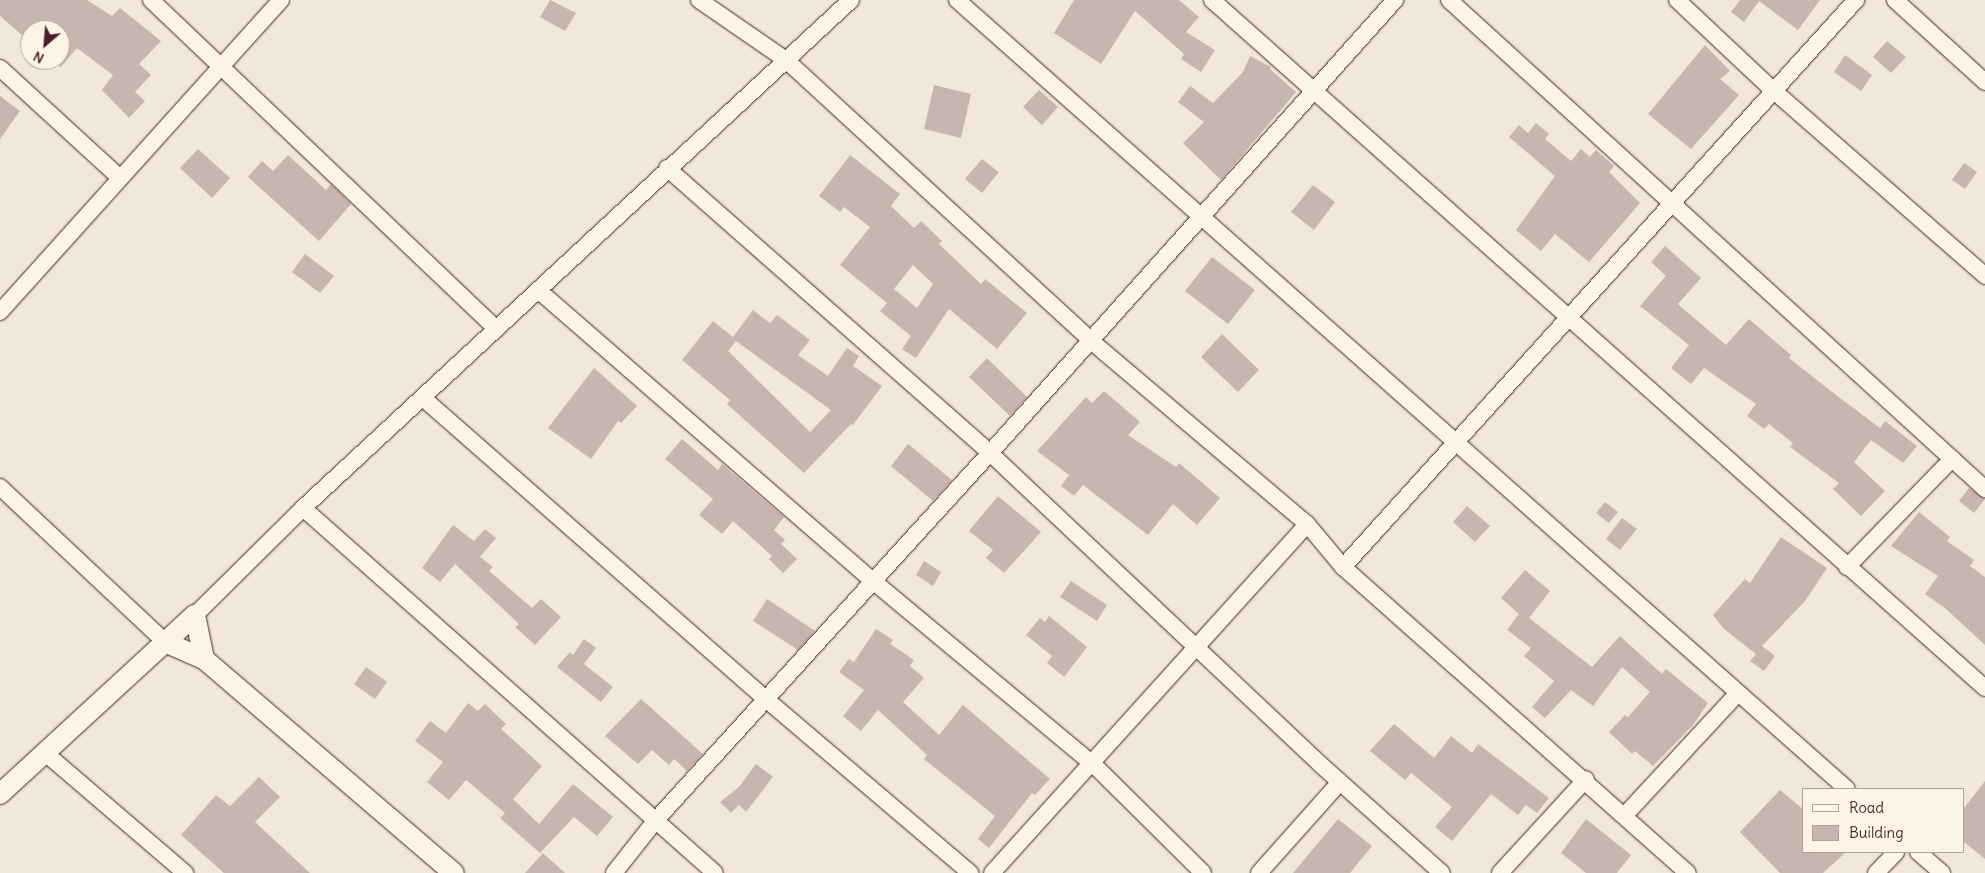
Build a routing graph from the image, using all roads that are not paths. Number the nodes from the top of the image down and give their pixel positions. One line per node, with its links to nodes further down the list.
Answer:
1 (151, 0): 13 (street)
2 (281, 0): 13 (street)
3 (699, 0): 12 (street)
4 (851, 0): 12 (street)
5 (957, 0): 21 (street)
6 (1212, 0): 16 (street)
7 (1395, 0): 16 (street)
8 (1449, 0): 20 (street)
9 (1677, 0): 17 (street)
10 (1856, 0): 17 (street)
11 (1894, 0): 15 (street)
12 (786, 60): 18 (street); 27 (street)
13 (220, 66): 19 (street); 26 (street)
14 (0, 68): 19 (street)
15 (1985, 82)
16 (1314, 90): 21 (street); 25 (street)
17 (1774, 91): 20 (street); 22 (street)
18 (667, 168): 23 (street); 30 (street)
19 (119, 177): 24 (street)
20 (1674, 202): 25 (street); 31 (street)
21 (1200, 216): 27 (street); 29 (street)
22 (1985, 276)
23 (538, 290): 26 (street); 38 (street)
24 (3, 302)
25 (1568, 320): 29 (street); 36 (street)
26 (497, 329): 28 (street)
27 (1090, 340): 30 (street); 35 (street)
28 (423, 398): 34 (street); 45 (street)
29 (1457, 444): 37 (street); 44 (street)
30 (990, 454): 38 (street); 41 (street)
31 (1952, 459): 33 (street); 36 (street)
32 (0, 487): 40 (street)
33 (1985, 489)
34 (303, 508): 39 (street); 53 (street)
35 (1307, 524): 37 (street); 41 (street)
36 (1847, 567): 43 (street)
37 (1343, 568): 48 (street)
38 (873, 581): 45 (street); 47 (street)
39 (195, 615): 40 (street); 42 (street)
40 (165, 642): 42 (street); 46 (street)
41 (1198, 646): 47 (street); 49 (street)
42 (204, 659): 57 (street)
43 (1985, 688)
44 (1738, 693): 50 (street); 52 (street)
45 (767, 700): 53 (street); 60 (street)
46 (44, 752): 51 (street); 56 (street)
47 (1094, 764): 61 (street); 62 (street)
48 (1586, 779): 52 (street); 65 (street)
49 (1340, 782): 63 (street); 64 (street)
50 (1847, 788)
51 (0, 794)
52 (1625, 815): 66 (street)
53 (655, 821): 58 (street); 59 (street)
54 (1895, 853): 67 (street)
55 (1919, 853): 68 (street)
56 (185, 873)
57 (454, 873)
58 (614, 873)
59 (716, 873)
60 (970, 873)
61 (992, 873)
62 (1203, 873)
63 (1260, 873)
64 (1442, 873)
65 (1500, 873)
66 (1688, 873)
67 (1876, 873)
68 (1942, 873)

